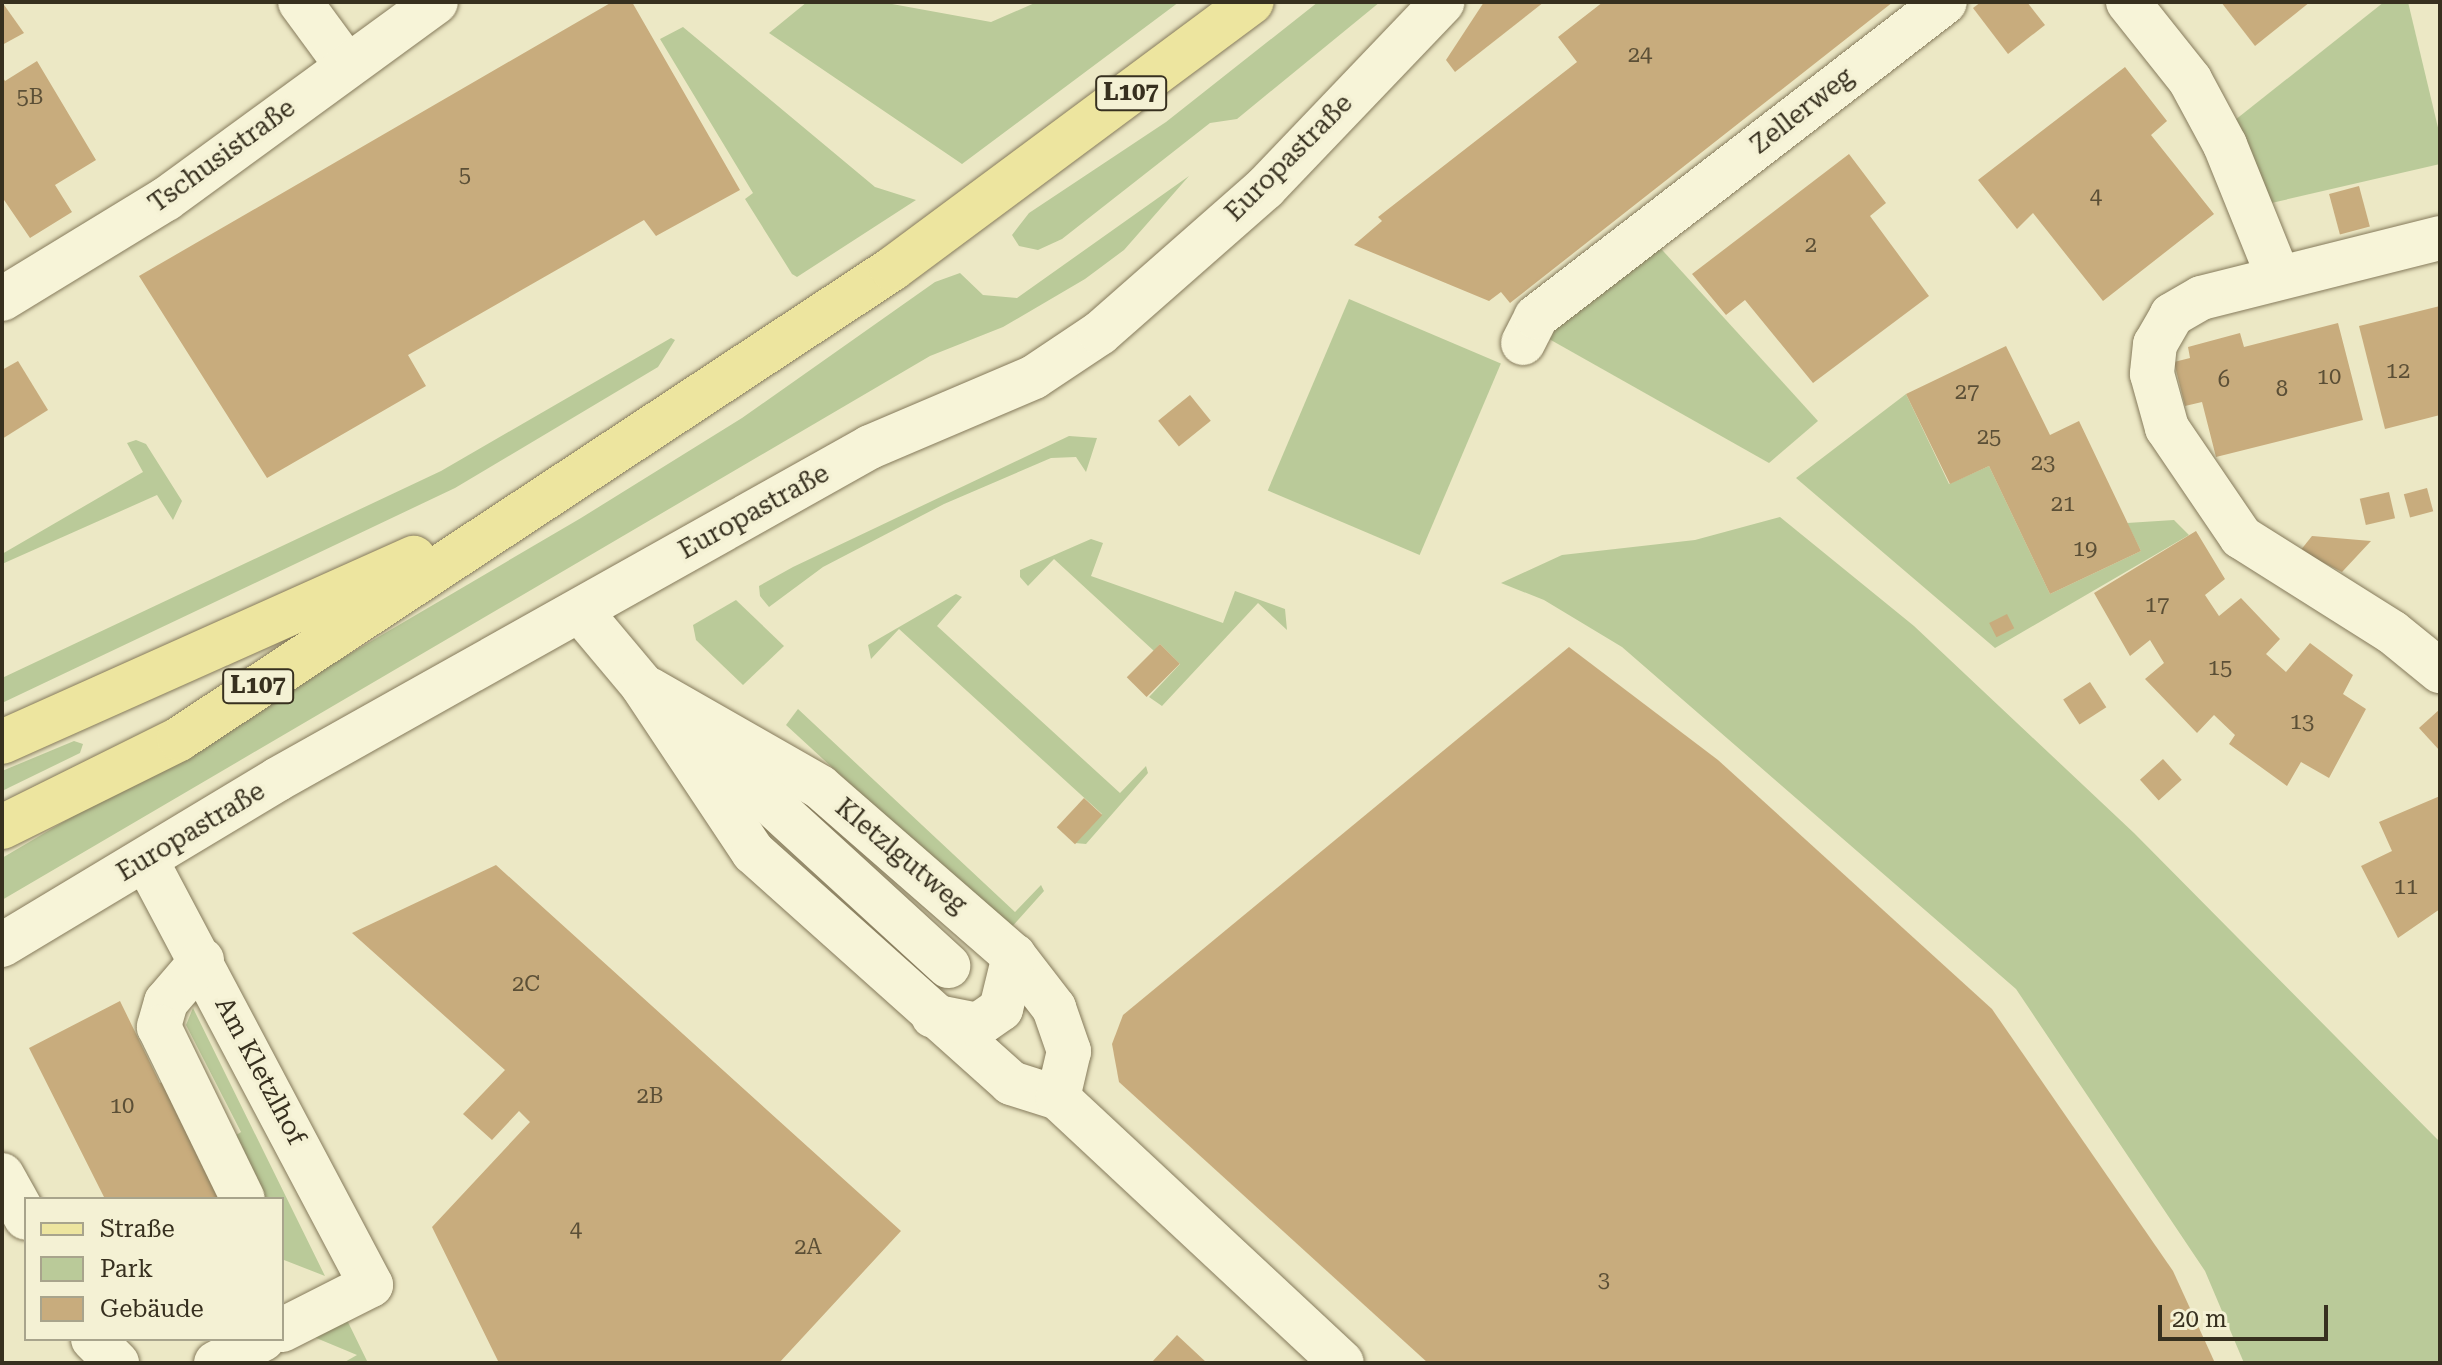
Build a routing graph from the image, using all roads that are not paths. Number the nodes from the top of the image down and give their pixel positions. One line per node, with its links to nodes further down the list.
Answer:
1 (300, 2): 7 (street)
2 (436, 2): 7 (street, Tschusistraße)
3 (1252, 2): 12 (main road, L107)
4 (1443, 2): 13 (street, Europastraße)
5 (1945, 2): 11 (street, Zellerweg)
6 (2128, 2): 9 (street)
7 (347, 66): 10 (street, Tschusistraße)
8 (2440, 238): 9 (street)
9 (2278, 276): 14 (street)
10 (2, 299)
11 (1523, 343)
12 (501, 522): 16 (main road, L107); 17 (main road, L107)
13 (580, 611): 15 (street, Kletzlgutweg); 18 (street, Europastraße)
14 (2440, 671)
15 (642, 685): 20 (street, Kletzlgutweg); 22 (street); 23 (street, Kletzlgutweg)
16 (2, 742)
17 (2, 827)
18 (146, 860): 19 (street, Europastraße); 21 (street, Am Kletzlhof)
19 (2, 945)
20 (1014, 956): 23 (street); 24 (street, Kletzlgutweg)
21 (202, 960): 26 (street); 28 (street, Am Kletzlhof)
22 (948, 966)
23 (933, 1016): 24 (street, Kletzlgutweg)
24 (1058, 1098): 35 (street, Kletzlgutweg)
25 (2, 1175): 27 (street)
26 (242, 1197)
27 (24, 1214)
28 (284, 1329)
29 (95, 1341): 32 (street)
30 (200, 1341): 33 (street)
31 (259, 1341): 34 (street)
32 (117, 1363)
33 (194, 1363)
34 (216, 1363)
35 (1342, 1363)

